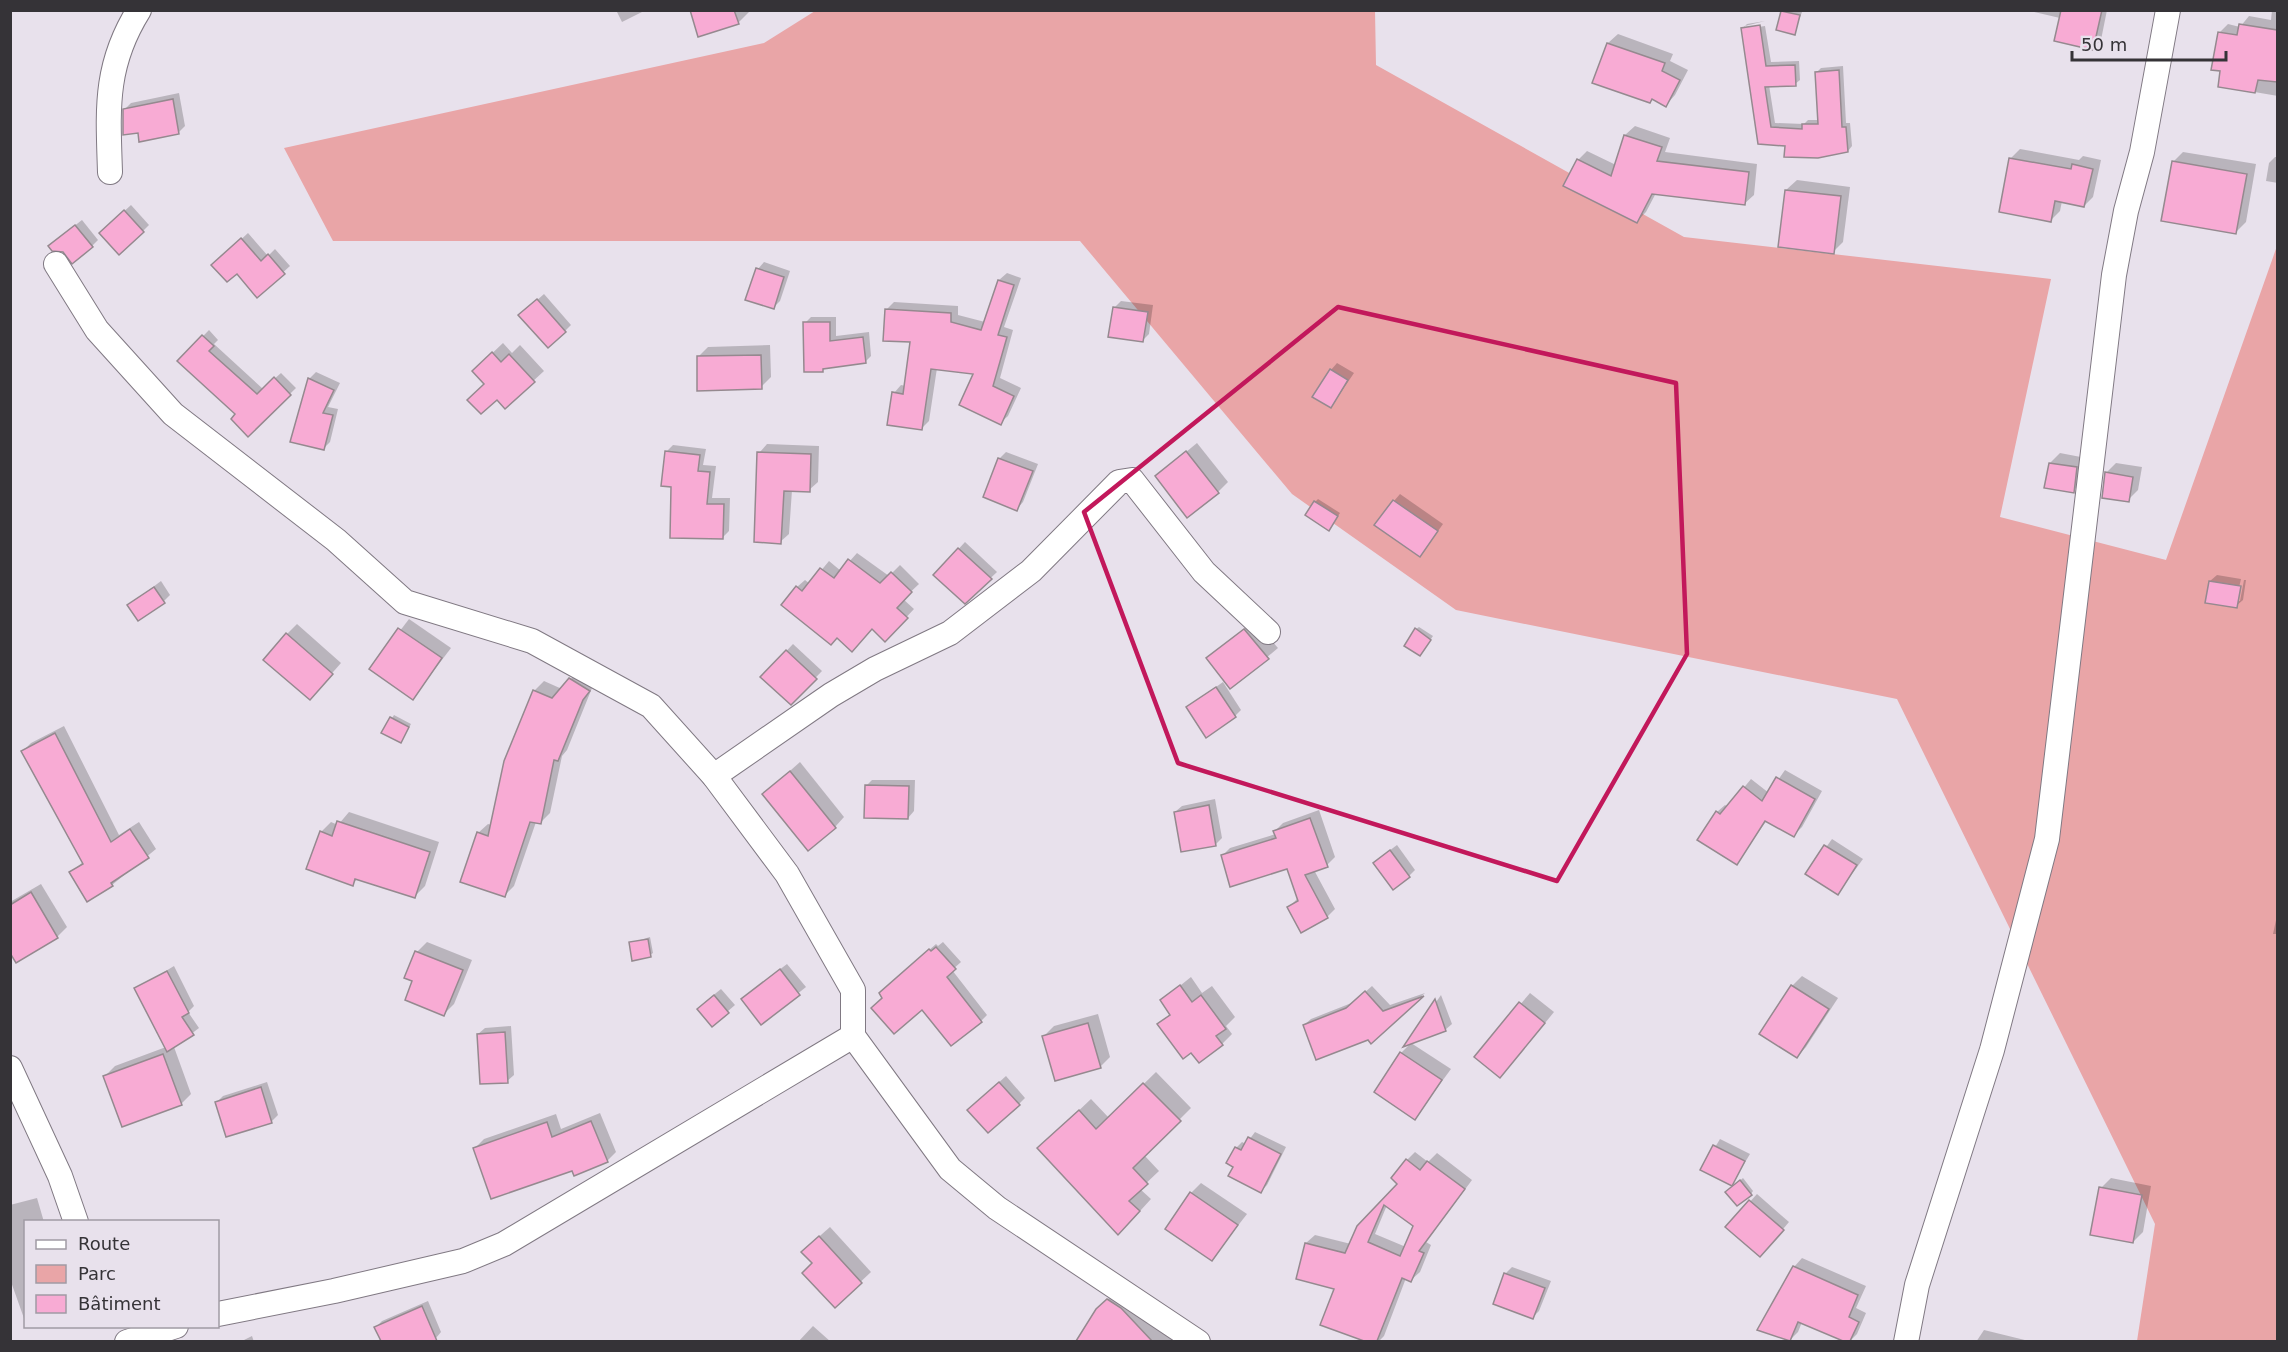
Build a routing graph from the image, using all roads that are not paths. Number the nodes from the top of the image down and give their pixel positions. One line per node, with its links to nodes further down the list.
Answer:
1 (139, 10): 3 (street)
2 (2168, 10): 14 (street)
3 (110, 172)
4 (56, 264): 6 (street)
5 (1268, 632): 6 (street)
6 (714, 776): 7 (street)
7 (854, 1036): 10 (street); 13 (street)
8 (10, 1068): 9 (street)
9 (76, 1220)
10 (219, 1314)
11 (169, 1328): 12 (street)
12 (127, 1341)
13 (1198, 1341)
14 (1906, 1341)

